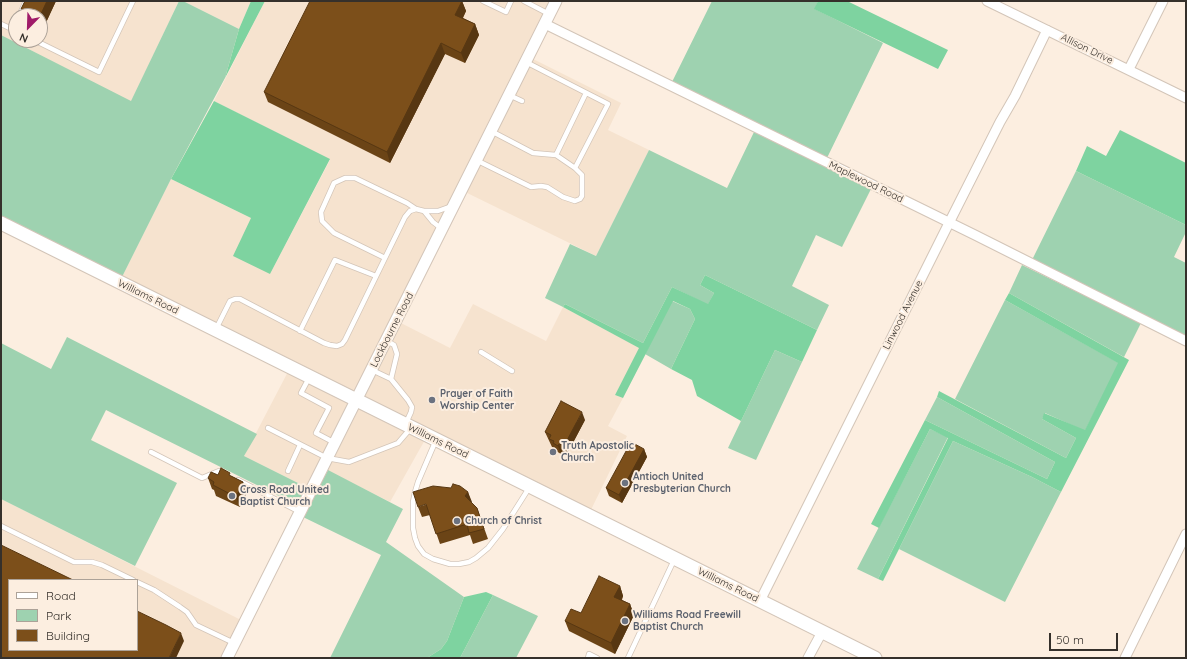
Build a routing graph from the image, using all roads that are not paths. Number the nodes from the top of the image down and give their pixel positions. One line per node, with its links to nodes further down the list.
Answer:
1 (133, 1): 10 (lane)
2 (483, 1): 3 (lane)
3 (511, 1)
4 (524, 1): 8 (lane)
5 (556, 1): 8 (street, Lockbourne Road)
6 (987, 1): 9 (street, Allison Drive)
7 (1162, 1): 12 (street)
8 (547, 19): 11 (street, Lockbourne Road); 24 (street, Maplewood Road)
9 (1047, 30): 12 (street, Allison Drive); 24 (street, Linwood Avenue)
10 (48, 47)
11 (526, 62): 13 (lane); 14 (street, Lockbourne Road)
12 (1129, 69): 15 (street, Allison Drive)
13 (586, 93): 18 (lane); 20 (lane)
14 (509, 95): 16 (lane); 17 (street, Lockbourne Road)
15 (1186, 98)
16 (522, 101)
17 (491, 131): 18 (lane); 19 (street, Lockbourne Road)
18 (556, 155): 20 (lane)
19 (476, 160): 20 (lane); 21 (street, Lockbourne Road)
20 (575, 168)
21 (454, 206): 23 (lane); 26 (street, Lockbourne Road)
22 (416, 209): 23 (lane); 27 (lane); 27 (lane)
23 (424, 211): 26 (lane)
24 (949, 223): 32 (street, Maplewood Road); 56 (street, Linwood Avenue)
25 (1, 224): 29 (main road, Williams Road)
26 (442, 229): 31 (street, Lockbourne Road)
27 (385, 258): 28 (lane)
28 (376, 276): 30 (lane); 30 (lane)
29 (215, 330): 30 (lane); 36 (main road, Williams Road)
30 (300, 330)
31 (386, 340): 34 (street, Lockbourne Road); 37 (lane)
32 (1186, 341)
33 (481, 352): 35 (lane)
34 (372, 370): 37 (lane); 38 (street, Lockbourne Road)
35 (512, 371)
36 (310, 377): 38 (main road, Williams Road); 42 (lane)
37 (391, 379): 39 (lane)
38 (356, 401): 39 (main road, Williams Road); 42 (street, Lockbourne Road)
39 (408, 426): 41 (main road, Williams Road); 45 (lane)
40 (268, 428): 43 (lane)
41 (436, 440): 49 (main road, Williams Road); 49 (lane)
42 (335, 443): 45 (street, Lockbourne Road)
43 (300, 445): 45 (lane); 46 (lane)
44 (151, 452): 47 (lane)
45 (327, 458): 50 (street, Lockbourne Road)
46 (288, 471)
47 (226, 474)
48 (233, 477): 50 (lane)
49 (529, 486): 53 (main road, Williams Road)
50 (300, 512): 58 (street, Lockbourne Road)
51 (1, 526): 54 (lane)
52 (1186, 534): 65 (street)
53 (675, 559): 56 (main road, Williams Road); 62 (lane)
54 (131, 579)
55 (138, 582): 58 (lane)
56 (760, 601): 57 (main road, Williams Road)
57 (822, 632): 63 (street); 64 (main road, Williams Road)
58 (234, 644): 60 (street, Lockbourne Road)
59 (588, 656): 61 (lane)
60 (227, 658)
61 (597, 658)
62 (628, 658)
63 (808, 658)
64 (875, 658)
65 (1125, 658)

